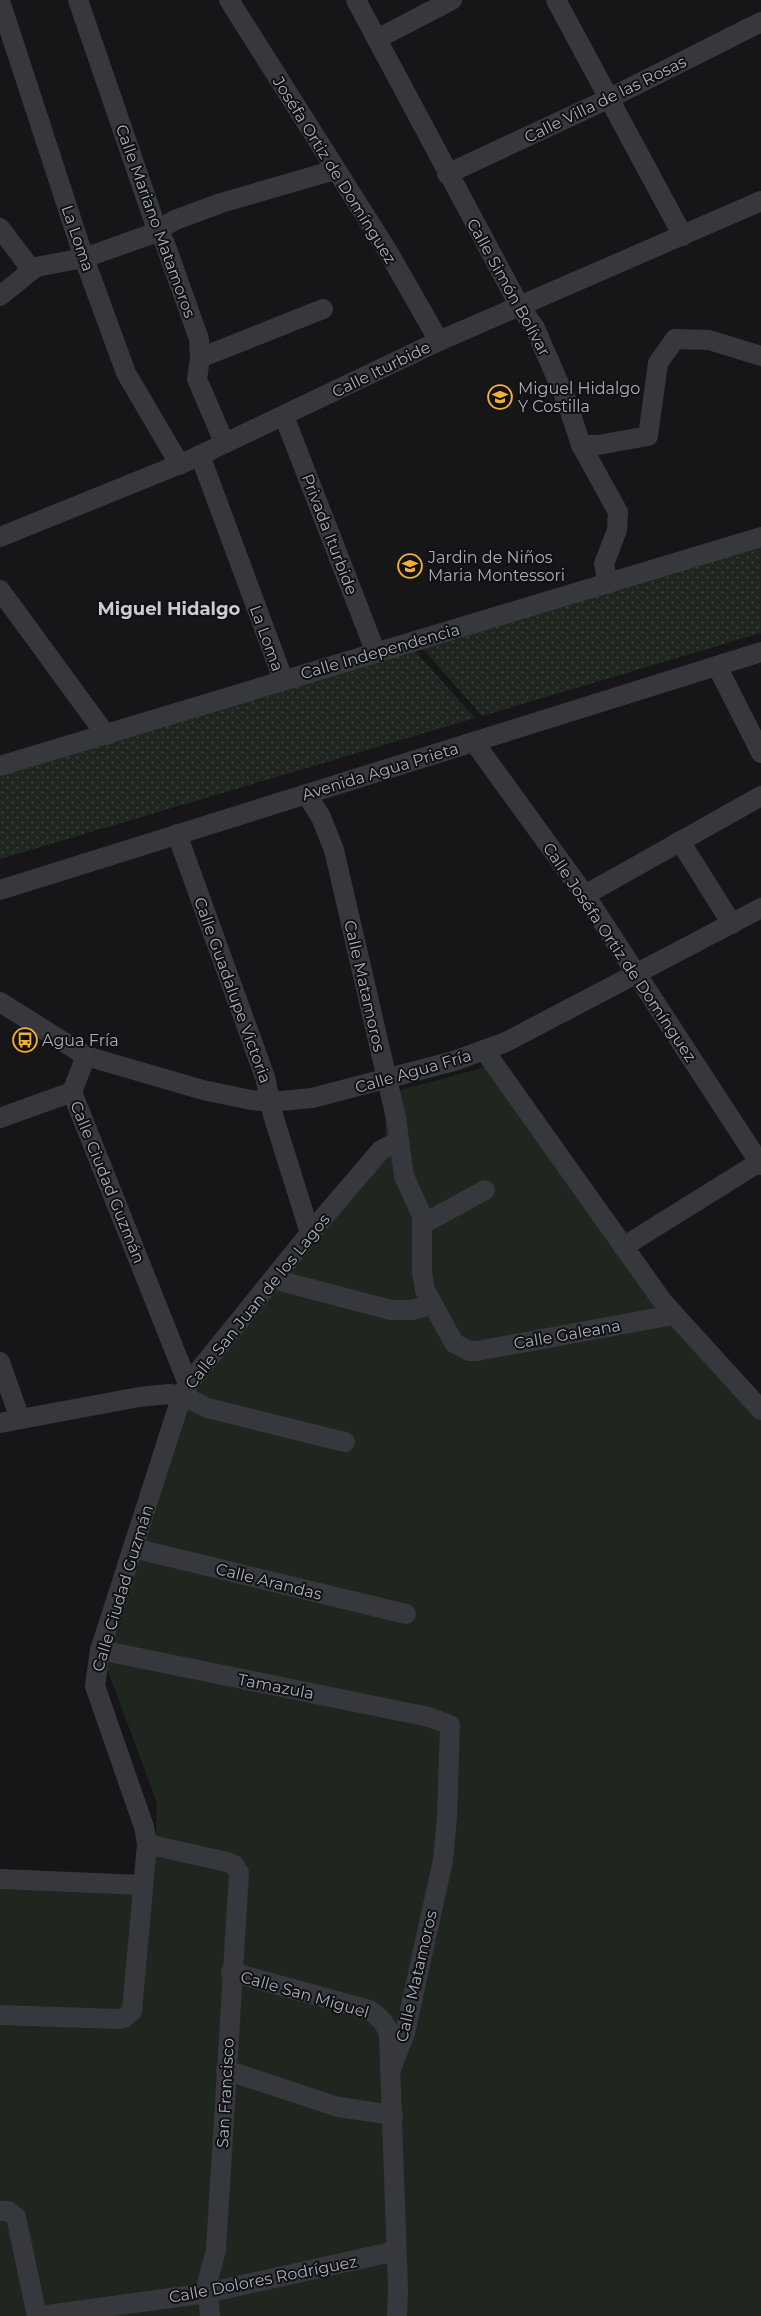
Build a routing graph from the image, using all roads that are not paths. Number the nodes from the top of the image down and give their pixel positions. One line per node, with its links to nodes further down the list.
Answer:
1 (78, 0): 14 (street, Calle Mariano Matamoros)
2 (228, 0): 10 (street, Joséfa Ortiz de Domínguez)
3 (356, 0): 8 (street, Calle Simón Bolívar)
4 (452, 0): 8 (street)
5 (556, 0): 9 (street)
6 (0, 1): 16 (street, La Loma)
7 (761, 22): 9 (street, Calle Villa de las Rosas)
8 (377, 39): 11 (street, Calle Simón Bolívar)
9 (608, 99): 11 (street, Calle Villa de las Rosas); 15 (street)
10 (335, 170): 14 (street); 21 (street, Joséfa Ortiz de Domínguez)
11 (447, 174): 19 (street, Calle Simón Bolívar)
12 (761, 201): 15 (street, Calle Iturbide)
13 (0, 228): 17 (street)
14 (158, 230): 16 (street); 23 (street, Calle Mariano Matamoros)
15 (683, 236): 19 (street, Calle Iturbide)
16 (84, 258): 17 (street); 28 (street, La Loma)
17 (31, 269): 18 (street)
18 (0, 296)
19 (519, 305): 21 (street, Calle Iturbide); 26 (street, Calle Simón Bolívar)
20 (323, 309): 23 (street)
21 (439, 341): 24 (street, Calle Iturbide)
22 (761, 356): 26 (street)
23 (200, 358): 25 (street, Calle Mariano Matamoros)
24 (284, 416): 25 (street, Calle Iturbide); 34 (street, Privada Iturbide)
25 (224, 442): 27 (street, Calle Iturbide)
26 (581, 445): 31 (street, Calle Simón Bolívar)
27 (200, 455): 28 (street, Calle Iturbide); 36 (street, La Loma)
28 (180, 464): 29 (street, Calle Iturbide)
29 (0, 537)
30 (761, 537): 31 (street, Calle Independencia)
31 (608, 584): 34 (street, Calle Independencia)
32 (0, 590): 37 (street)
33 (761, 652): 35 (street, Avenida Agua Prieta)
34 (376, 653): 36 (street, Calle Independencia)
35 (717, 666): 38 (street, Avenida Agua Prieta); 39 (street)
36 (283, 679): 37 (street, Calle Independencia)
37 (106, 735): 40 (street, Calle Independencia)
38 (474, 742): 41 (street, Avenida Agua Prieta); 46 (street, Calle Joséfa Ortiz de Domínguez)
39 (761, 752)
40 (0, 766)
41 (306, 794): 43 (street, Avenida Agua Prieta); 53 (street, Calle Matamoros)
42 (761, 796): 44 (street)
43 (178, 834): 45 (street, Avenida Agua Prieta); 55 (street, Calle Guadalupe Victoria)
44 (680, 841): 46 (street); 48 (street)
45 (0, 890)
46 (585, 895): 49 (street, Calle Joséfa Ortiz de Domínguez)
47 (761, 908): 48 (street)
48 (732, 924): 49 (street)
49 (638, 974): 51 (street); 58 (street, Calle Joséfa Ortiz de Domínguez)
50 (0, 1002): 52 (street, Calle Agua Fría)
51 (484, 1050): 53 (street, Calle Agua Fría); 62 (street, Calle Agua Fría)
52 (86, 1056): 54 (street); 55 (street, Calle Agua Fría)
53 (386, 1080): 55 (street, Calle Agua Fría); 57 (street, Calle Matamoros)
54 (72, 1092): 56 (street); 68 (street, Calle Ciudad Guzmán)
55 (270, 1102): 61 (street, Calle Guadalupe Victoria)
56 (0, 1118)
57 (399, 1141): 60 (street, Calle Matamoros); 61 (street, Calle San Juan de los Lagos)
58 (760, 1163): 62 (street)
59 (485, 1190): 60 (street)
60 (423, 1224): 64 (street, Calle Matamoros)
61 (310, 1233): 63 (street, Calle San Juan de los Lagos)
62 (623, 1247): 65 (street, Calle Agua Fría)
63 (273, 1279): 64 (street); 68 (street, Calle San Juan de los Lagos)
64 (431, 1305): 66 (street, Calle Matamoros)
65 (673, 1315): 66 (street, Calle Galeana); 69 (street, Calle Agua Fría)
66 (461, 1348)
67 (0, 1362): 70 (street)
68 (185, 1390): 70 (street, Calle San Juan de los Lagos); 72 (street); 73 (street, Calle Ciudad Guzmán)
69 (761, 1410)
70 (20, 1419): 71 (street, Calle San Juan de los Lagos)
71 (0, 1423)
72 (346, 1442)
73 (133, 1548): 74 (street, Calle Arandas); 75 (street, Calle Ciudad Guzmán)
74 (406, 1614)
75 (100, 1650): 76 (street, Tamazula); 77 (street, Calle Ciudad Guzmán)
76 (450, 1725): 83 (street, Calle Matamoros)
77 (147, 1844): 79 (street, Calle Ciudad Guzmán); 80 (street, San Francisco)
78 (0, 1879): 79 (street)
79 (142, 1885): 81 (street, Calle Ciudad Guzmán)
80 (231, 1972): 82 (street, San Francisco); 83 (street, Calle San Miguel)
81 (0, 2015)
82 (226, 2070): 84 (street); 87 (street, San Francisco)
83 (390, 2072): 84 (street, Calle Matamoros)
84 (393, 2115): 86 (street, Calle Matamoros)
85 (0, 2211): 88 (street)
86 (396, 2251): 87 (street, Calle Dolores Rodríguez); 90 (street, Calle Matamoros)
87 (207, 2293): 88 (street, Calle Dolores Rodríguez); 89 (street, San Francisco)
88 (38, 2316)
89 (210, 2316)
90 (396, 2316)

